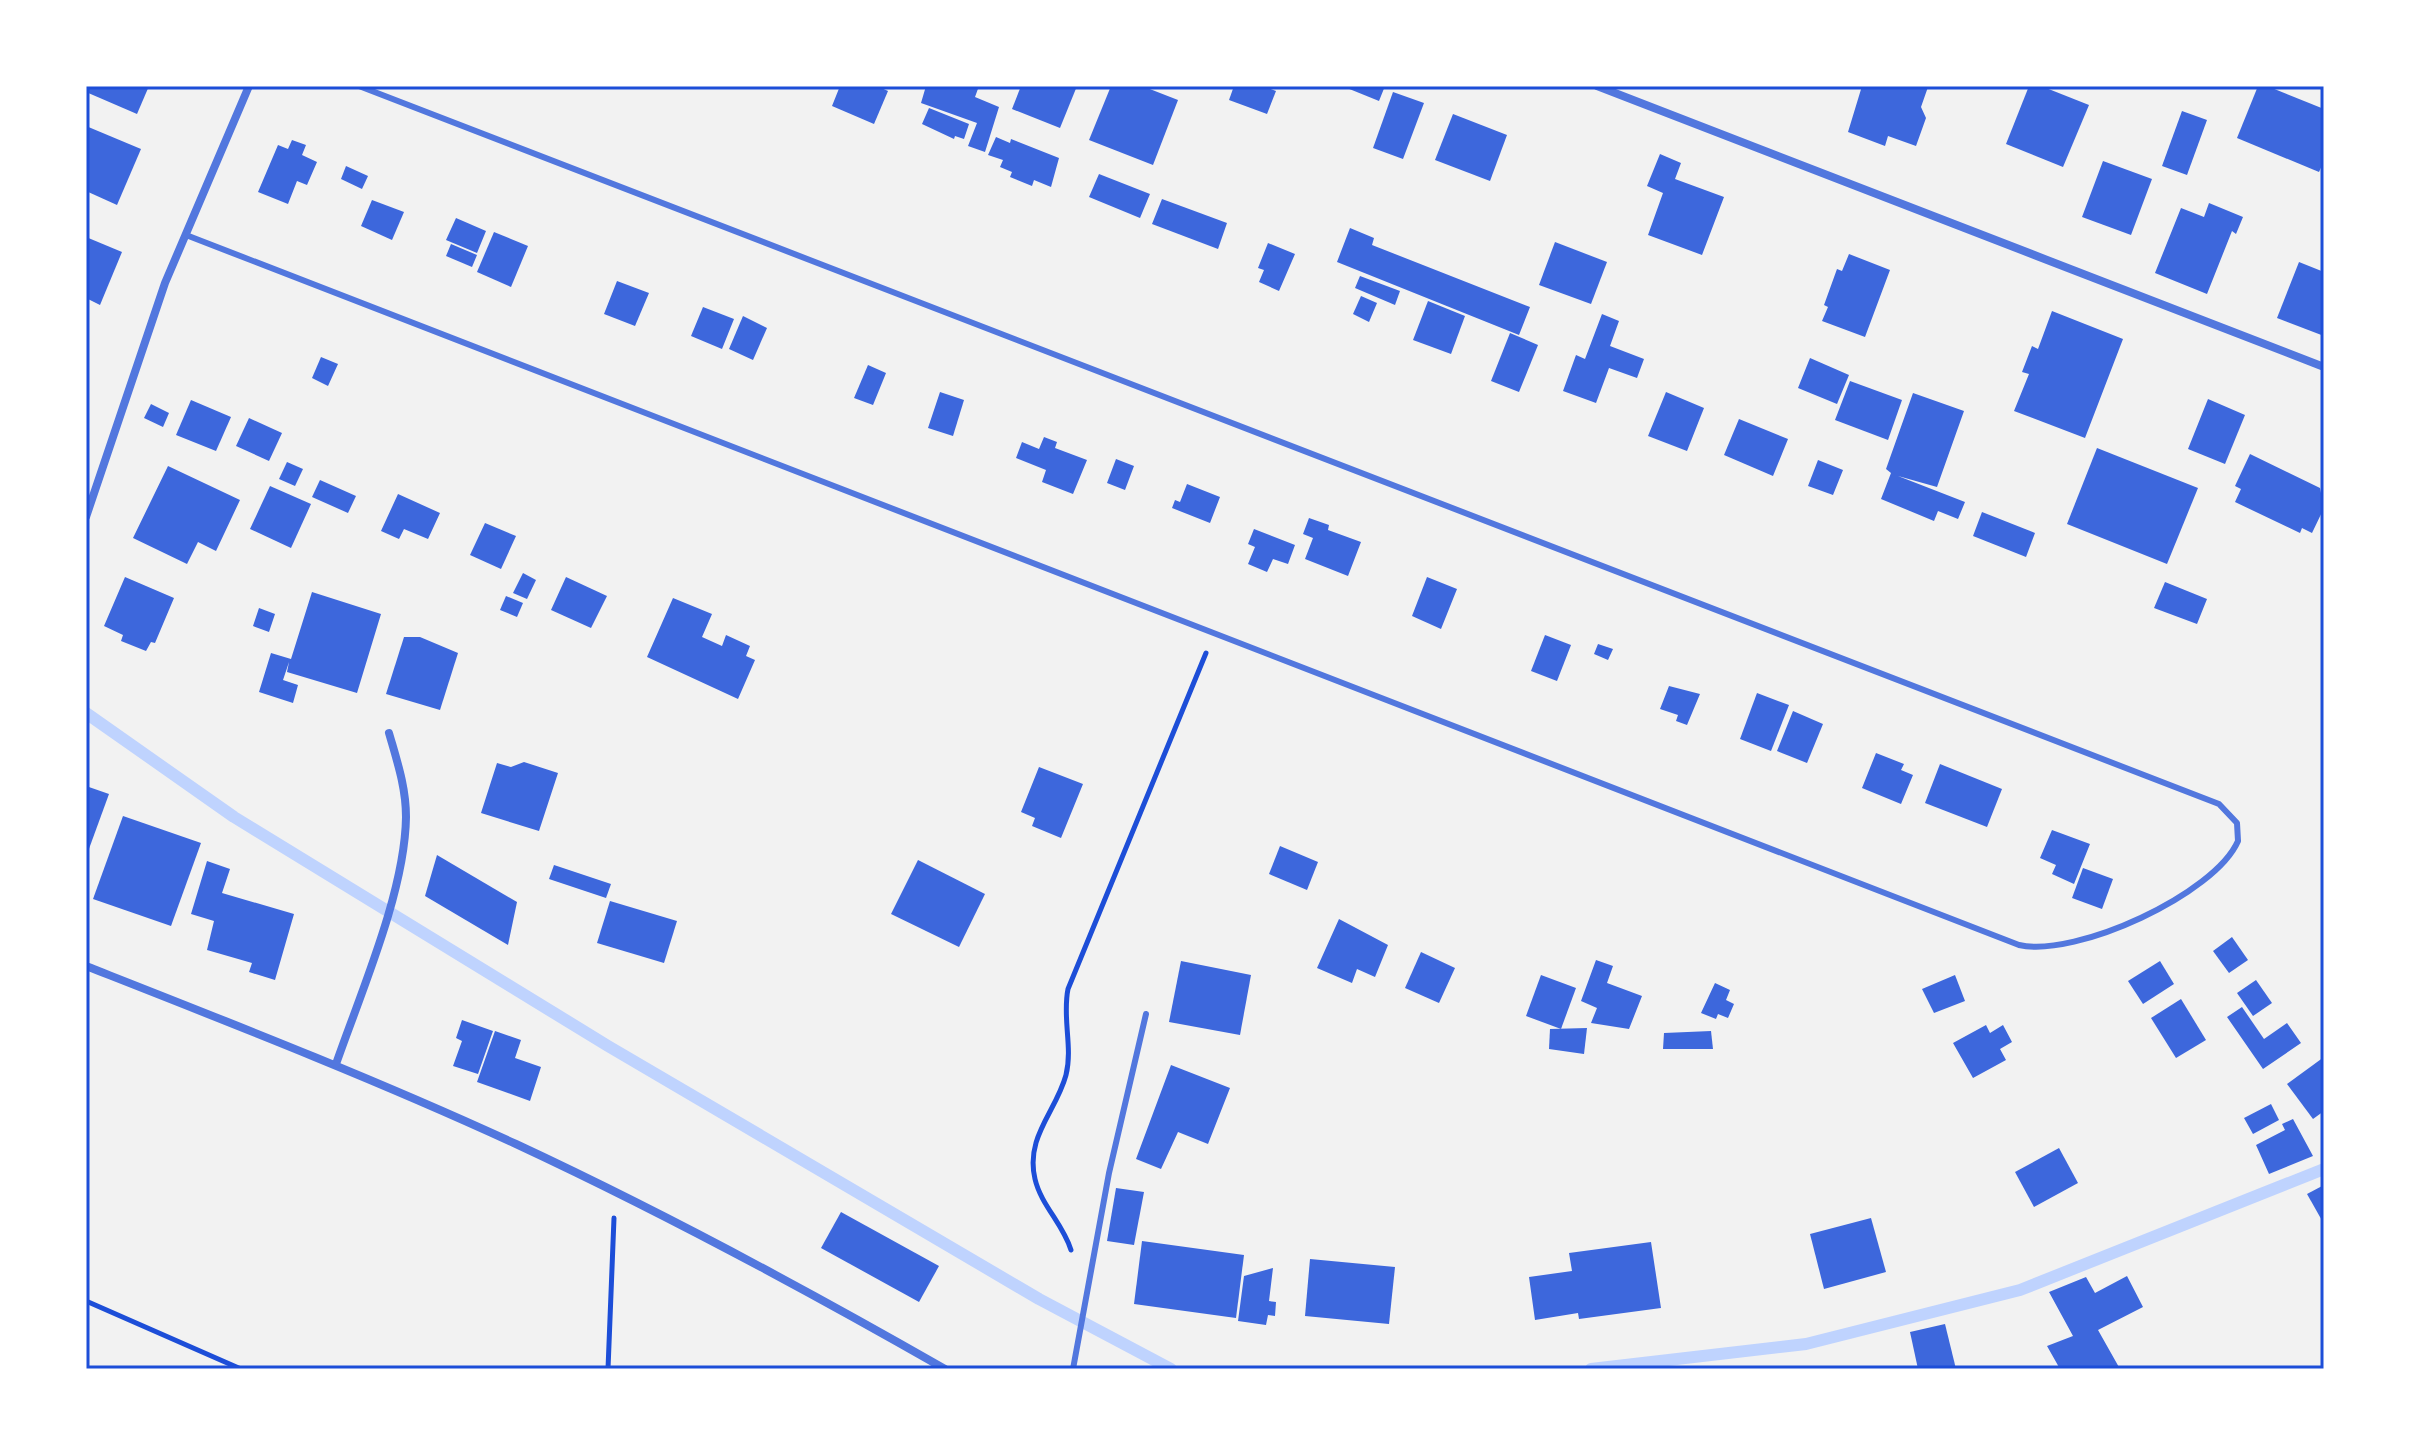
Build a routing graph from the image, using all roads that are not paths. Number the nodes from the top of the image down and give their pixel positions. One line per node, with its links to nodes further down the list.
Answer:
1 (249, 86): 4 (street)
2 (359, 86): 4 (lane)
3 (1597, 86): 5 (street)
4 (186, 235): 6 (street)
5 (2324, 367)
6 (86, 517)
7 (389, 733): 10 (street)
8 (86, 966): 10 (street)
9 (1146, 1014): 12 (lane)
10 (336, 1064): 11 (street)
11 (945, 1369)
12 (1073, 1369)

